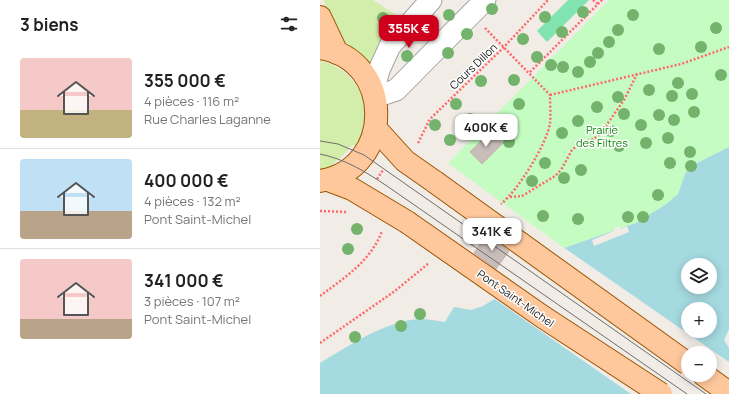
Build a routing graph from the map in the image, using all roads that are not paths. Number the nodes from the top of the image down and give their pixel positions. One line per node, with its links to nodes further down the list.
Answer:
1 (431, 0): 5 (street)
2 (485, 0): 5 (street)
3 (320, 17): 4 (main road)
4 (328, 50): 5 (main road)
5 (374, 94): 6 (main road)
6 (376, 129): 7 (main road); 8 (main road, bridge)
7 (324, 181): 11 (main road, Pont Saint-Michel, bridge)
8 (681, 359)
9 (714, 382): 10 (main road)
10 (729, 393)
11 (661, 394)

